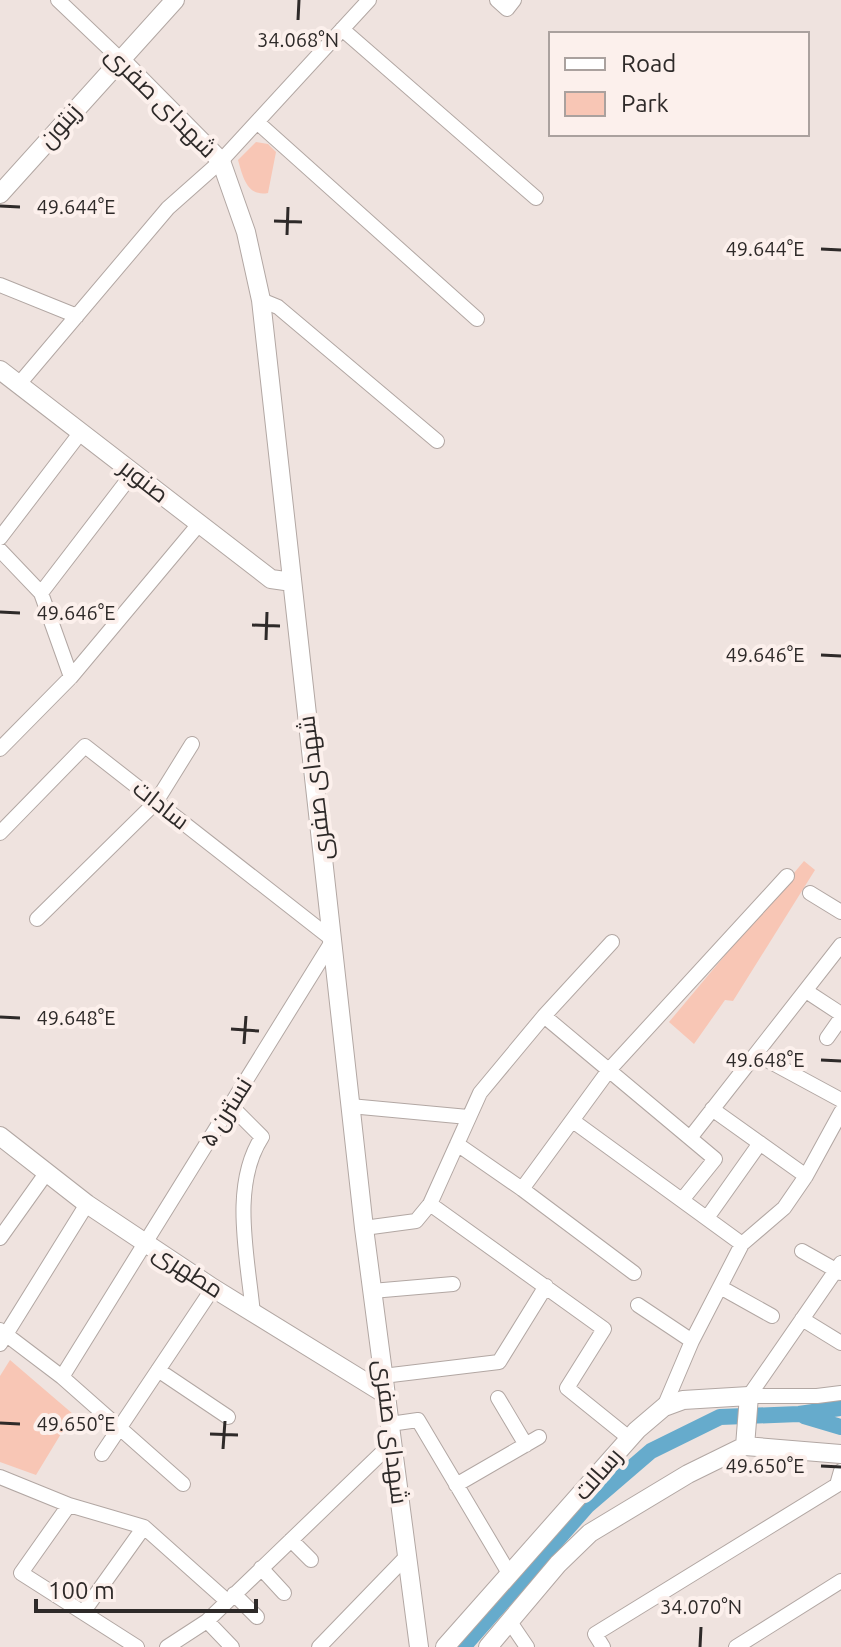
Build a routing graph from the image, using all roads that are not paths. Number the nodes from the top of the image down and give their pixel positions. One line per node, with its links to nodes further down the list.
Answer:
1 (58, 0): 5 (street, شهدای صفری)
2 (175, 0): 5 (street, زیتون)
3 (369, 0): 4 (street)
4 (342, 29): 6 (street); 9 (street)
5 (120, 59): 7 (street, شهدای صفری); 8 (street, زیتون)
6 (257, 122): 7 (street); 13 (street)
7 (221, 161): 11 (street, شهدای صفری); 12 (street)
8 (0, 194)
9 (536, 198)
10 (0, 285): 12 (street)
11 (261, 300): 17 (street); 22 (street, شهدای صفری)
12 (77, 316): 15 (street)
13 (477, 319)
14 (0, 370): 15 (street, صنوبر)
15 (19, 384): 16 (street, صنوبر)
16 (81, 432): 18 (street, صنوبر); 20 (street)
17 (437, 441)
18 (133, 473): 19 (street, صنوبر); 23 (street)
19 (199, 524): 22 (street, صنوبر); 24 (street)
20 (0, 538)
21 (0, 550): 23 (street)
22 (292, 582): 33 (street, شهدای صفری)
23 (41, 593): 24 (street)
24 (71, 677): 26 (street)
25 (192, 744): 27 (street)
26 (0, 749)
27 (156, 802): 28 (street, سادات); 32 (street); 33 (street, سادات)
28 (0, 833)
29 (787, 876): 41 (street)
30 (810, 893): 31 (street)
31 (841, 912)
32 (37, 919)
33 (333, 940): 43 (street, نسترن ۵); 44 (street, شهدای صفری)
34 (612, 942): 37 (street)
35 (841, 945): 36 (street)
36 (806, 991): 38 (street); 40 (street)
37 (544, 1016): 41 (street); 47 (street)
38 (841, 1016): 39 (street)
39 (827, 1038)
40 (756, 1054): 42 (street); 45 (street)
41 (609, 1070): 48 (street); 49 (street)
42 (841, 1100)
43 (230, 1105): 62 (street, نسترن ۵); 73 (street)
44 (350, 1106): 47 (street); 60 (street, شهدای صفری)
45 (712, 1109): 49 (street); 50 (street)
46 (841, 1112): 54 (street)
47 (468, 1117): 52 (street)
48 (573, 1121): 55 (street); 56 (street)
49 (690, 1138): 56 (street)
50 (760, 1143): 54 (street); 59 (street)
51 (3, 1144): 53 (street, مطهری)
52 (457, 1144): 55 (street); 58 (street)
53 (47, 1172): 57 (street, مطهری); 61 (street)
54 (806, 1176): 63 (street)
55 (522, 1189): 66 (street)
56 (682, 1200): 59 (street)
57 (87, 1204): 62 (street, مطهری); 76 (street)
58 (430, 1204): 60 (street); 68 (street)
59 (707, 1218): 63 (street)
60 (364, 1228): 71 (street, شهدای صفری)
61 (0, 1238)
62 (145, 1243): 70 (street, مطهری); 80 (street, نسترن ۵)
63 (742, 1244): 69 (street)
64 (802, 1251): 65 (street)
65 (839, 1268): 75 (street)
66 (634, 1273)
67 (453, 1284): 71 (street)
68 (546, 1286): 81 (street); 89 (street)
69 (720, 1287): 74 (street); 77 (street)
70 (213, 1288): 73 (street, مطهری); 79 (street)
71 (372, 1291): 81 (street, شهدای صفری)
72 (638, 1305): 77 (street)
73 (253, 1314): 81 (street, مطهری)
74 (772, 1316)
75 (802, 1319): 78 (street); 83 (street)
76 (2, 1336): 80 (street)
77 (692, 1341): 85 (street)
78 (841, 1343)
79 (158, 1370): 86 (street); 88 (street)
80 (62, 1377): 88 (street)
81 (384, 1385): 87 (street, شهدای صفری)
82 (841, 1393): 83 (street)
83 (749, 1396): 85 (street, رسالت); 91 (street)
84 (498, 1398): 97 (street)
85 (664, 1407): 89 (street, رسالت)
86 (228, 1417)
87 (390, 1424): 90 (street, شهدای صفری); 97 (street)
88 (119, 1429): 92 (street); 96 (street)
89 (629, 1438): 104 (street, رسالت)
90 (392, 1443): 100 (street); 101 (street, شهدای صفری)
91 (745, 1446): 93 (street); 111 (street, رسالت)
92 (102, 1454)
93 (841, 1454)
94 (841, 1471): 120 (street)
95 (0, 1477): 98 (street)
96 (183, 1484)
97 (456, 1485): 104 (street)
98 (69, 1505): 99 (street); 108 (street)
99 (144, 1527): 107 (street); 108 (street)
100 (291, 1540): 102 (street); 103 (street)
101 (407, 1556): 115 (street); 116 (street, شهدای صفری)
102 (311, 1560)
103 (261, 1568): 106 (street); 107 (street)
104 (510, 1575): 117 (street, رسالت)
105 (841, 1581): 121 (street)
106 (284, 1593)
107 (231, 1598): 109 (street); 110 (street)
108 (84, 1611): 113 (street)
109 (257, 1617)
110 (207, 1621): 112 (street); 114 (street)
111 (510, 1622): 118 (street, رسالت); 119 (street)
112 (172, 1646)
113 (137, 1647)
114 (232, 1647)
115 (319, 1647)
116 (419, 1647)
117 (445, 1647)
118 (488, 1647)
119 (527, 1647)
120 (603, 1647)
121 (736, 1647)

